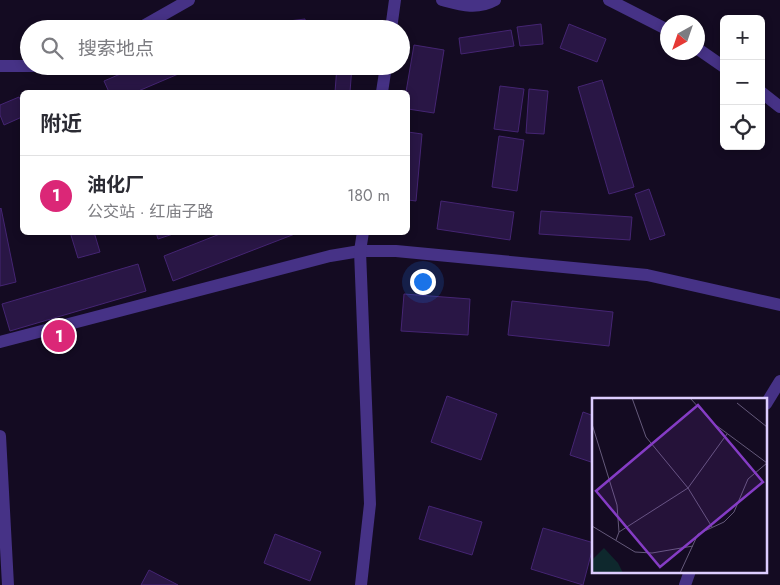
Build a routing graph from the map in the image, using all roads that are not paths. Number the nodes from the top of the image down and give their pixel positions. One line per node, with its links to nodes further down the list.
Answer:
1 (189, 0): 6 (street)
2 (395, 0): 7 (street)
3 (442, 0): 4 (street)
4 (496, 0)
5 (609, 0): 8 (street)
6 (154, 20)
7 (392, 20)
8 (660, 26)
9 (705, 54): 10 (street)
10 (720, 64)
11 (0, 66): 12 (street)
12 (20, 66)
13 (385, 75): 14 (street)
14 (382, 90)
15 (765, 95): 16 (street)
16 (780, 106)
17 (363, 235): 18 (street)
18 (360, 251): 19 (street); 20 (street); 26 (street)
19 (780, 305)
20 (0, 342)
21 (780, 381): 22 (street)
22 (768, 401)
23 (0, 436): 25 (street)
24 (690, 572): 27 (street)
25 (8, 585)
26 (361, 585)
27 (685, 585)

